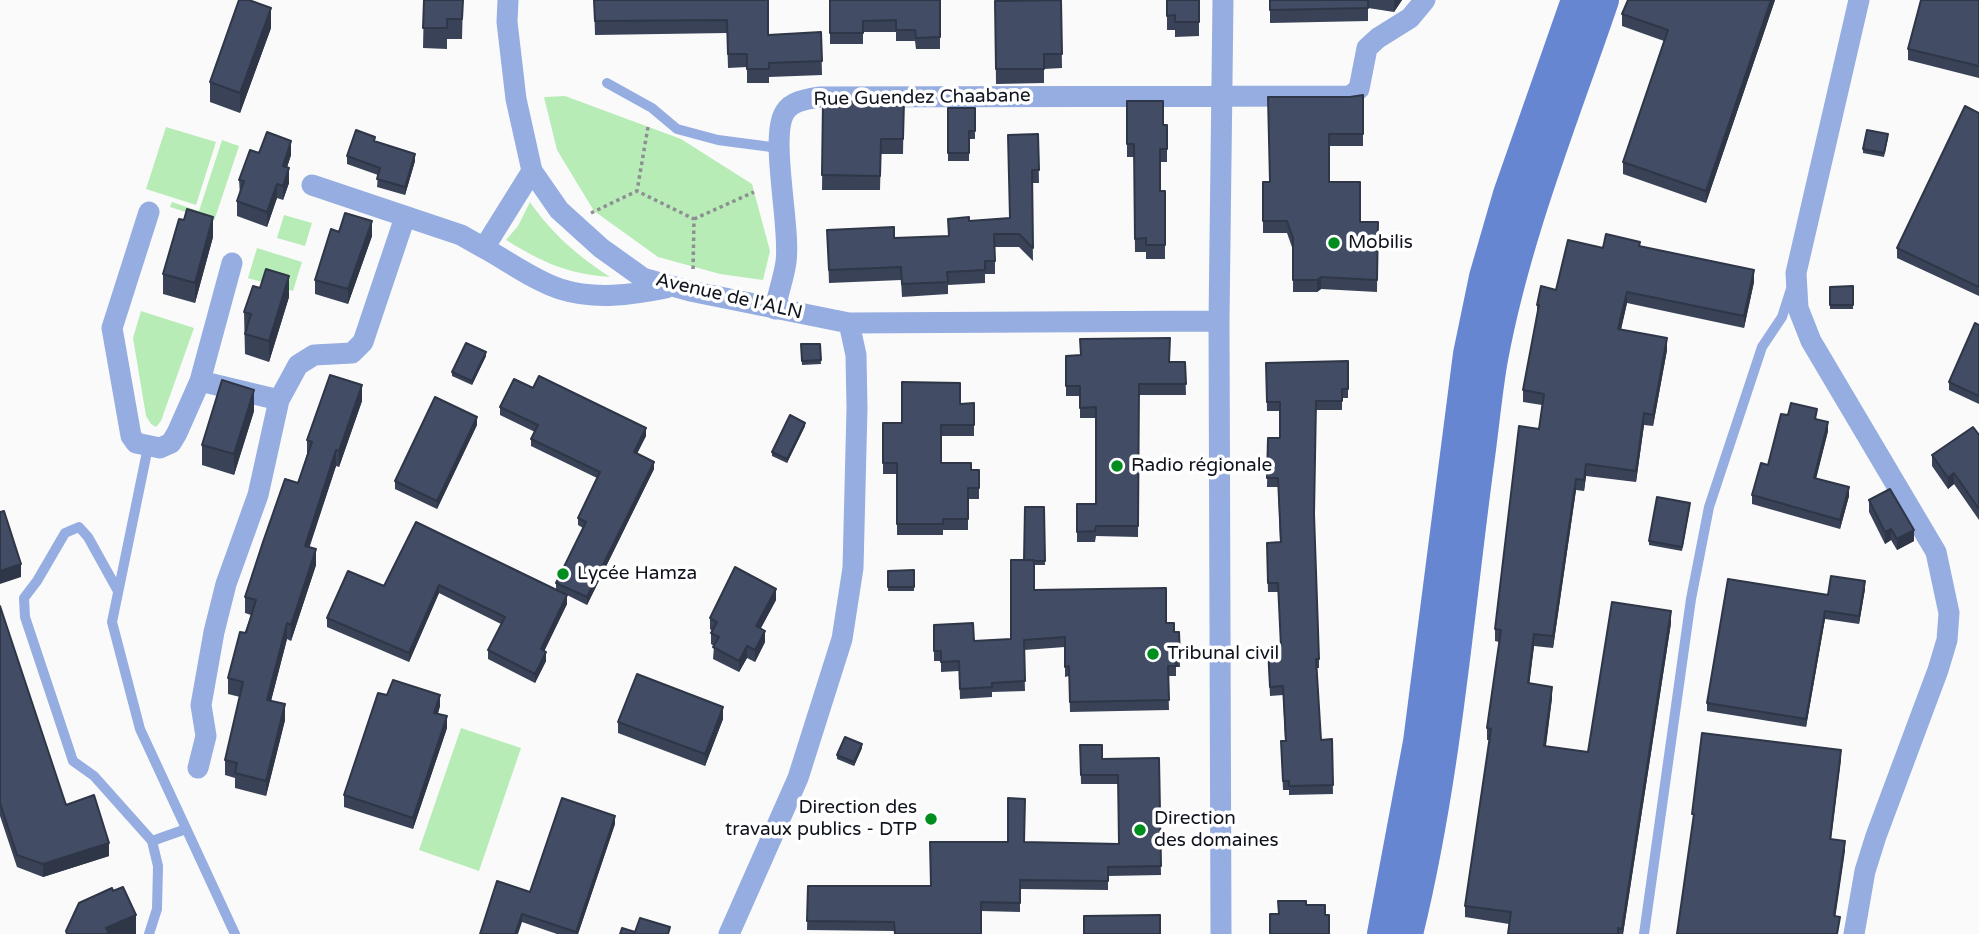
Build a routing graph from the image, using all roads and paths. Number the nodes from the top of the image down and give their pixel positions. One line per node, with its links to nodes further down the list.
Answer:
1 (508, 0): 11 (street, Avenue de l'ALN)
2 (1223, 0): 8 (street)
3 (1425, 0): 8 (street)
4 (1577, 0): 37 (main road)
5 (1602, 0): 38 (main road)
6 (1859, 0): 21 (street)
7 (607, 83): 9 (lane)
8 (1221, 96): 10 (street, Rue Guendez Chaabane); 24 (street)
9 (652, 108): 10 (lane); 13 (path)
10 (779, 148): 23 (street, Rue Guendez Chaabane)
11 (532, 171): 18 (street, Avenue de l'ALN); 19 (street)
12 (312, 185): 16 (street)
13 (637, 191): 17 (path); 18 (path)
14 (754, 192): 17 (path)
15 (149, 212): 28 (street)
16 (405, 217): 19 (street); 27 (street)
17 (694, 219): 22 (path)
18 (572, 223): 22 (street, Avenue de l'ALN)
19 (484, 247): 22 (street)
20 (232, 263): 26 (street)
21 (1796, 274): 39 (lane); 40 (street)
22 (681, 289): 23 (street, Avenue de l'ALN)
23 (775, 309): 25 (street, Avenue de l'ALN)
24 (1219, 321): 25 (street, Avenue de l'ALN); 36 (street)
25 (849, 323): 35 (street)
26 (200, 381): 27 (street); 28 (street)
27 (279, 400): 30 (street)
28 (148, 447): 29 (lane)
29 (118, 591): 31 (lane); 32 (lane)
30 (198, 768)
31 (186, 829): 32 (lane); 34 (lane)
32 (152, 841): 33 (lane)
33 (149, 934)
34 (235, 934)
35 (729, 934)
36 (1221, 934)
37 (1383, 934)
38 (1407, 934)
39 (1644, 934)
40 (1854, 934)

